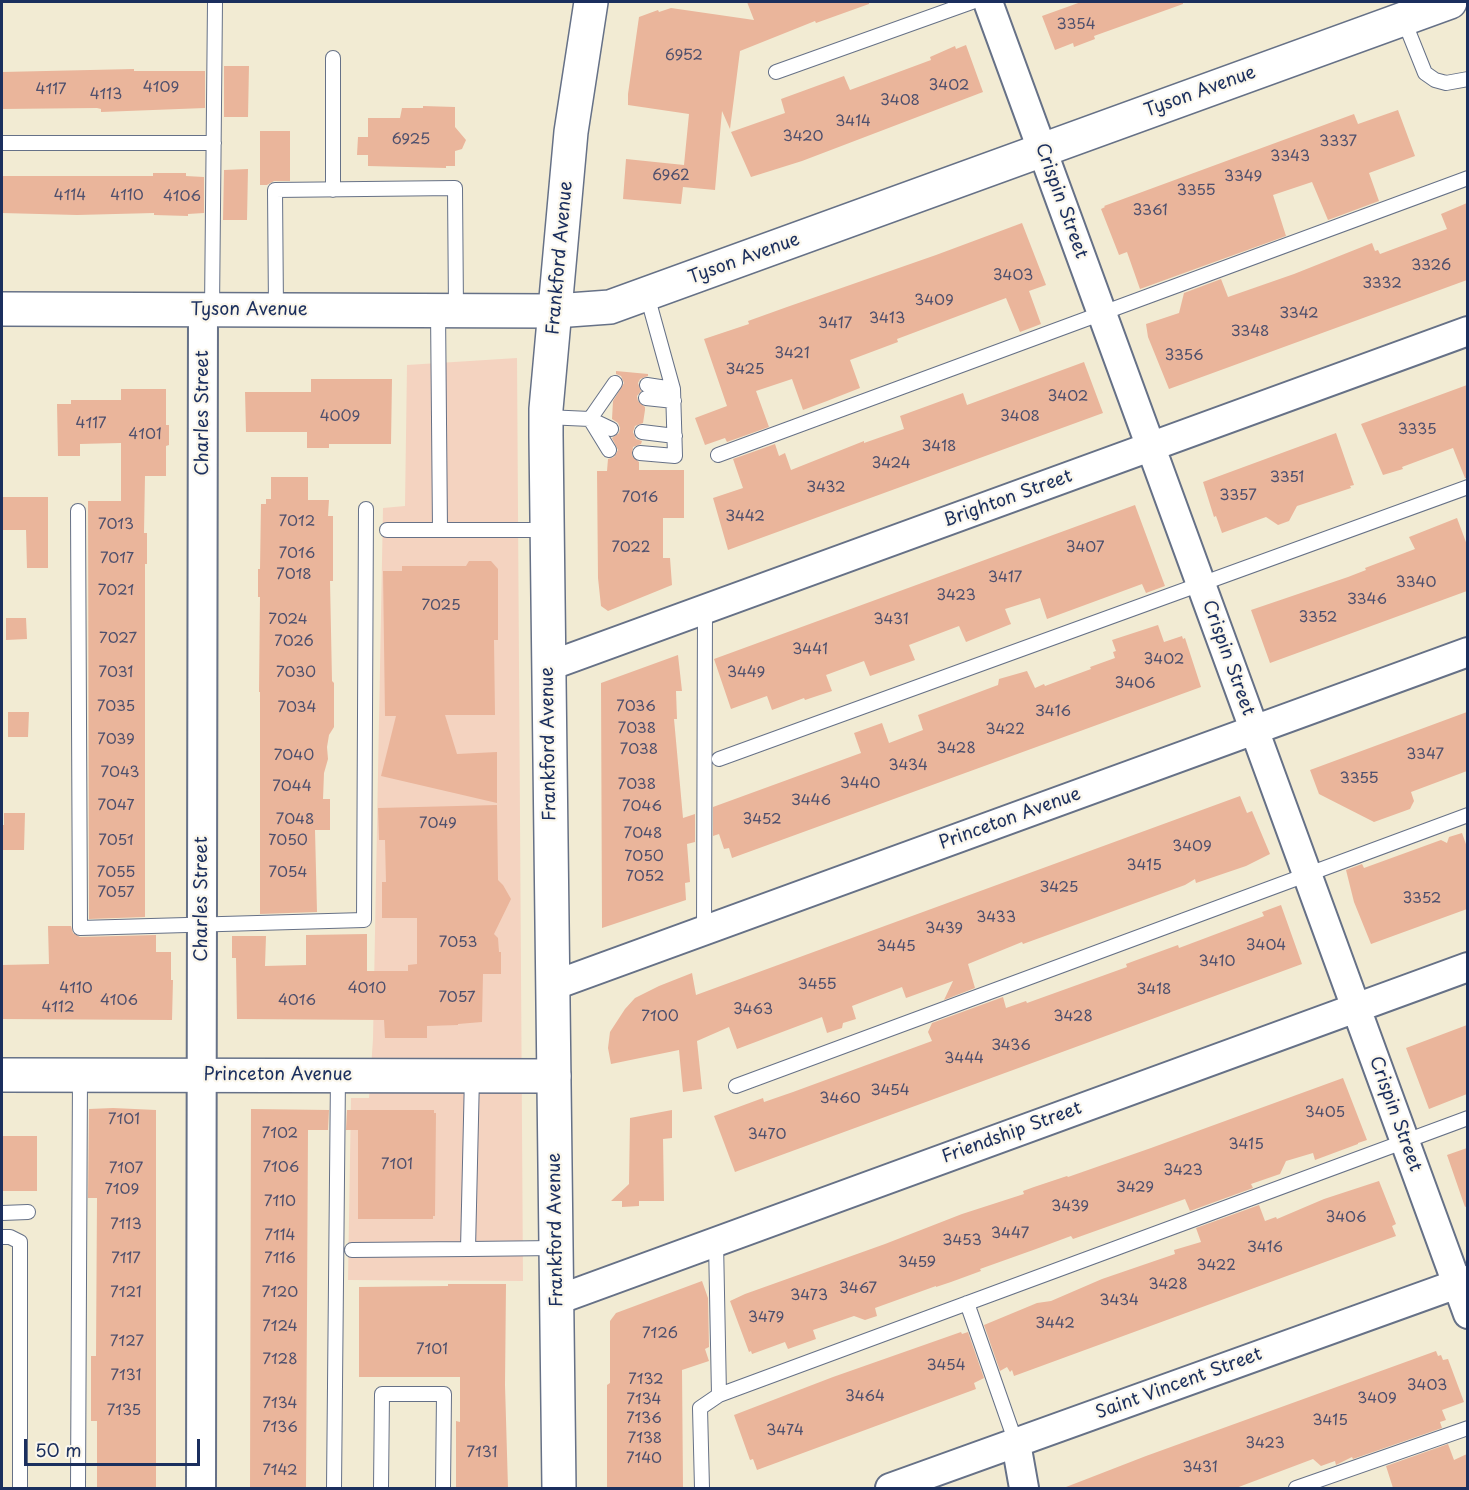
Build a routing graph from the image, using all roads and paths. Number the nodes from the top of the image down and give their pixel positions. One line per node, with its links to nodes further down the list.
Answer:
1 (215, 2): 11 (lane)
2 (591, 2): 20 (street, Frankford Avenue)
3 (972, 2): 8 (lane)
4 (988, 2): 12 (street, Crispin Street)
5 (1450, 2): 6 (street, Tyson Avenue)
6 (1403, 18): 9 (lane); 12 (street, Tyson Avenue)
7 (333, 58): 14 (lane)
8 (777, 72)
9 (1467, 79)
10 (2, 143): 11 (lane)
11 (214, 143): 17 (lane)
12 (1042, 150): 15 (street, Tyson Avenue); 21 (street, Crispin Street)
13 (1467, 178): 21 (lane)
14 (333, 190): 18 (lane); 19 (lane)
15 (647, 295): 20 (street, Tyson Avenue); 25 (lane)
16 (2, 309): 17 (street, Tyson Avenue)
17 (208, 310): 18 (street, Tyson Avenue); 49 (street, Charles Street)
18 (276, 310): 19 (street, Tyson Avenue)
19 (447, 310): 20 (street, Tyson Avenue); 39 (lane)
20 (555, 311): 26 (street, Frankford Avenue)
21 (1102, 313): 31 (street, Crispin Street); 34 (lane)
22 (1467, 331): 31 (street, Brighton Street)
23 (614, 390): 27 (lane)
24 (646, 392): 25 (lane)
25 (673, 395): 30 (lane)
26 (546, 417): 27 (lane); 40 (street, Frankford Avenue)
27 (590, 419): 28 (lane); 32 (lane)
28 (611, 429)
29 (642, 432): 30 (lane)
30 (675, 436): 33 (lane)
31 (1151, 447): 41 (street, Crispin Street); 42 (street, Brighton Street)
32 (609, 450)
33 (640, 453)
34 (718, 455)
35 (1467, 487): 41 (lane)
36 (366, 509): 49 (lane)
37 (78, 511): 49 (lane)
38 (387, 530): 39 (lane)
39 (440, 530): 40 (lane)
40 (547, 530): 44 (street, Frankford Avenue)
41 (1201, 584): 45 (street, Crispin Street); 46 (lane)
42 (705, 609): 44 (street, Brighton Street); 50 (lane)
43 (1467, 652): 45 (street, Princeton Avenue)
44 (549, 666): 52 (street, Frankford Avenue)
45 (1254, 730): 48 (street, Crispin Street); 50 (street, Princeton Avenue)
46 (719, 759)
47 (1467, 815): 48 (lane)
48 (1307, 875): 53 (street, Crispin Street); 60 (lane)
49 (202, 924): 54 (street, Charles Street)
50 (704, 931): 52 (street, Princeton Avenue)
51 (1467, 967): 53 (street, Friendship Street)
52 (552, 986): 59 (street, Frankford Avenue)
53 (1356, 1008): 62 (street, Crispin Street); 66 (street, Friendship Street)
54 (202, 1074): 56 (street, Princeton Avenue); 57 (street, Princeton Avenue); 79 (street, Charles Street)
55 (2, 1075): 56 (street, Princeton Avenue)
56 (80, 1075): 78 (lane)
57 (338, 1076): 58 (street, Princeton Avenue); 80 (lane)
58 (472, 1076): 59 (street, Princeton Avenue); 68 (lane)
59 (554, 1076): 67 (street, Frankford Avenue)
60 (736, 1086)
61 (1467, 1118): 62 (lane)
62 (1404, 1141): 70 (street, Crispin Street); 72 (lane)
63 (28, 1212): 64 (lane)
64 (2, 1213)
65 (2, 1237): 77 (lane)
66 (716, 1242): 71 (street, Friendship Street); 74 (lane)
67 (556, 1248): 68 (lane); 71 (street, Frankford Avenue)
68 (468, 1249): 69 (lane)
69 (352, 1250)
70 (1462, 1282): 73 (street, Crispin Street); 76 (street, Saint Vincent Street)
71 (557, 1300): 83 (street, Frankford Avenue)
72 (967, 1303): 74 (lane); 76 (lane)
73 (1467, 1314)
74 (719, 1395): 84 (lane)
75 (1467, 1428): 87 (lane)
76 (1017, 1443): 85 (street, Saint Vincent Street); 86 (street)
77 (20, 1488)
78 (78, 1488)
79 (201, 1488)
80 (334, 1488)
81 (381, 1488): 82 (lane)
82 (443, 1488)
83 (559, 1488)
84 (702, 1488)
85 (890, 1488)
86 (1024, 1488)
87 (1296, 1488)

